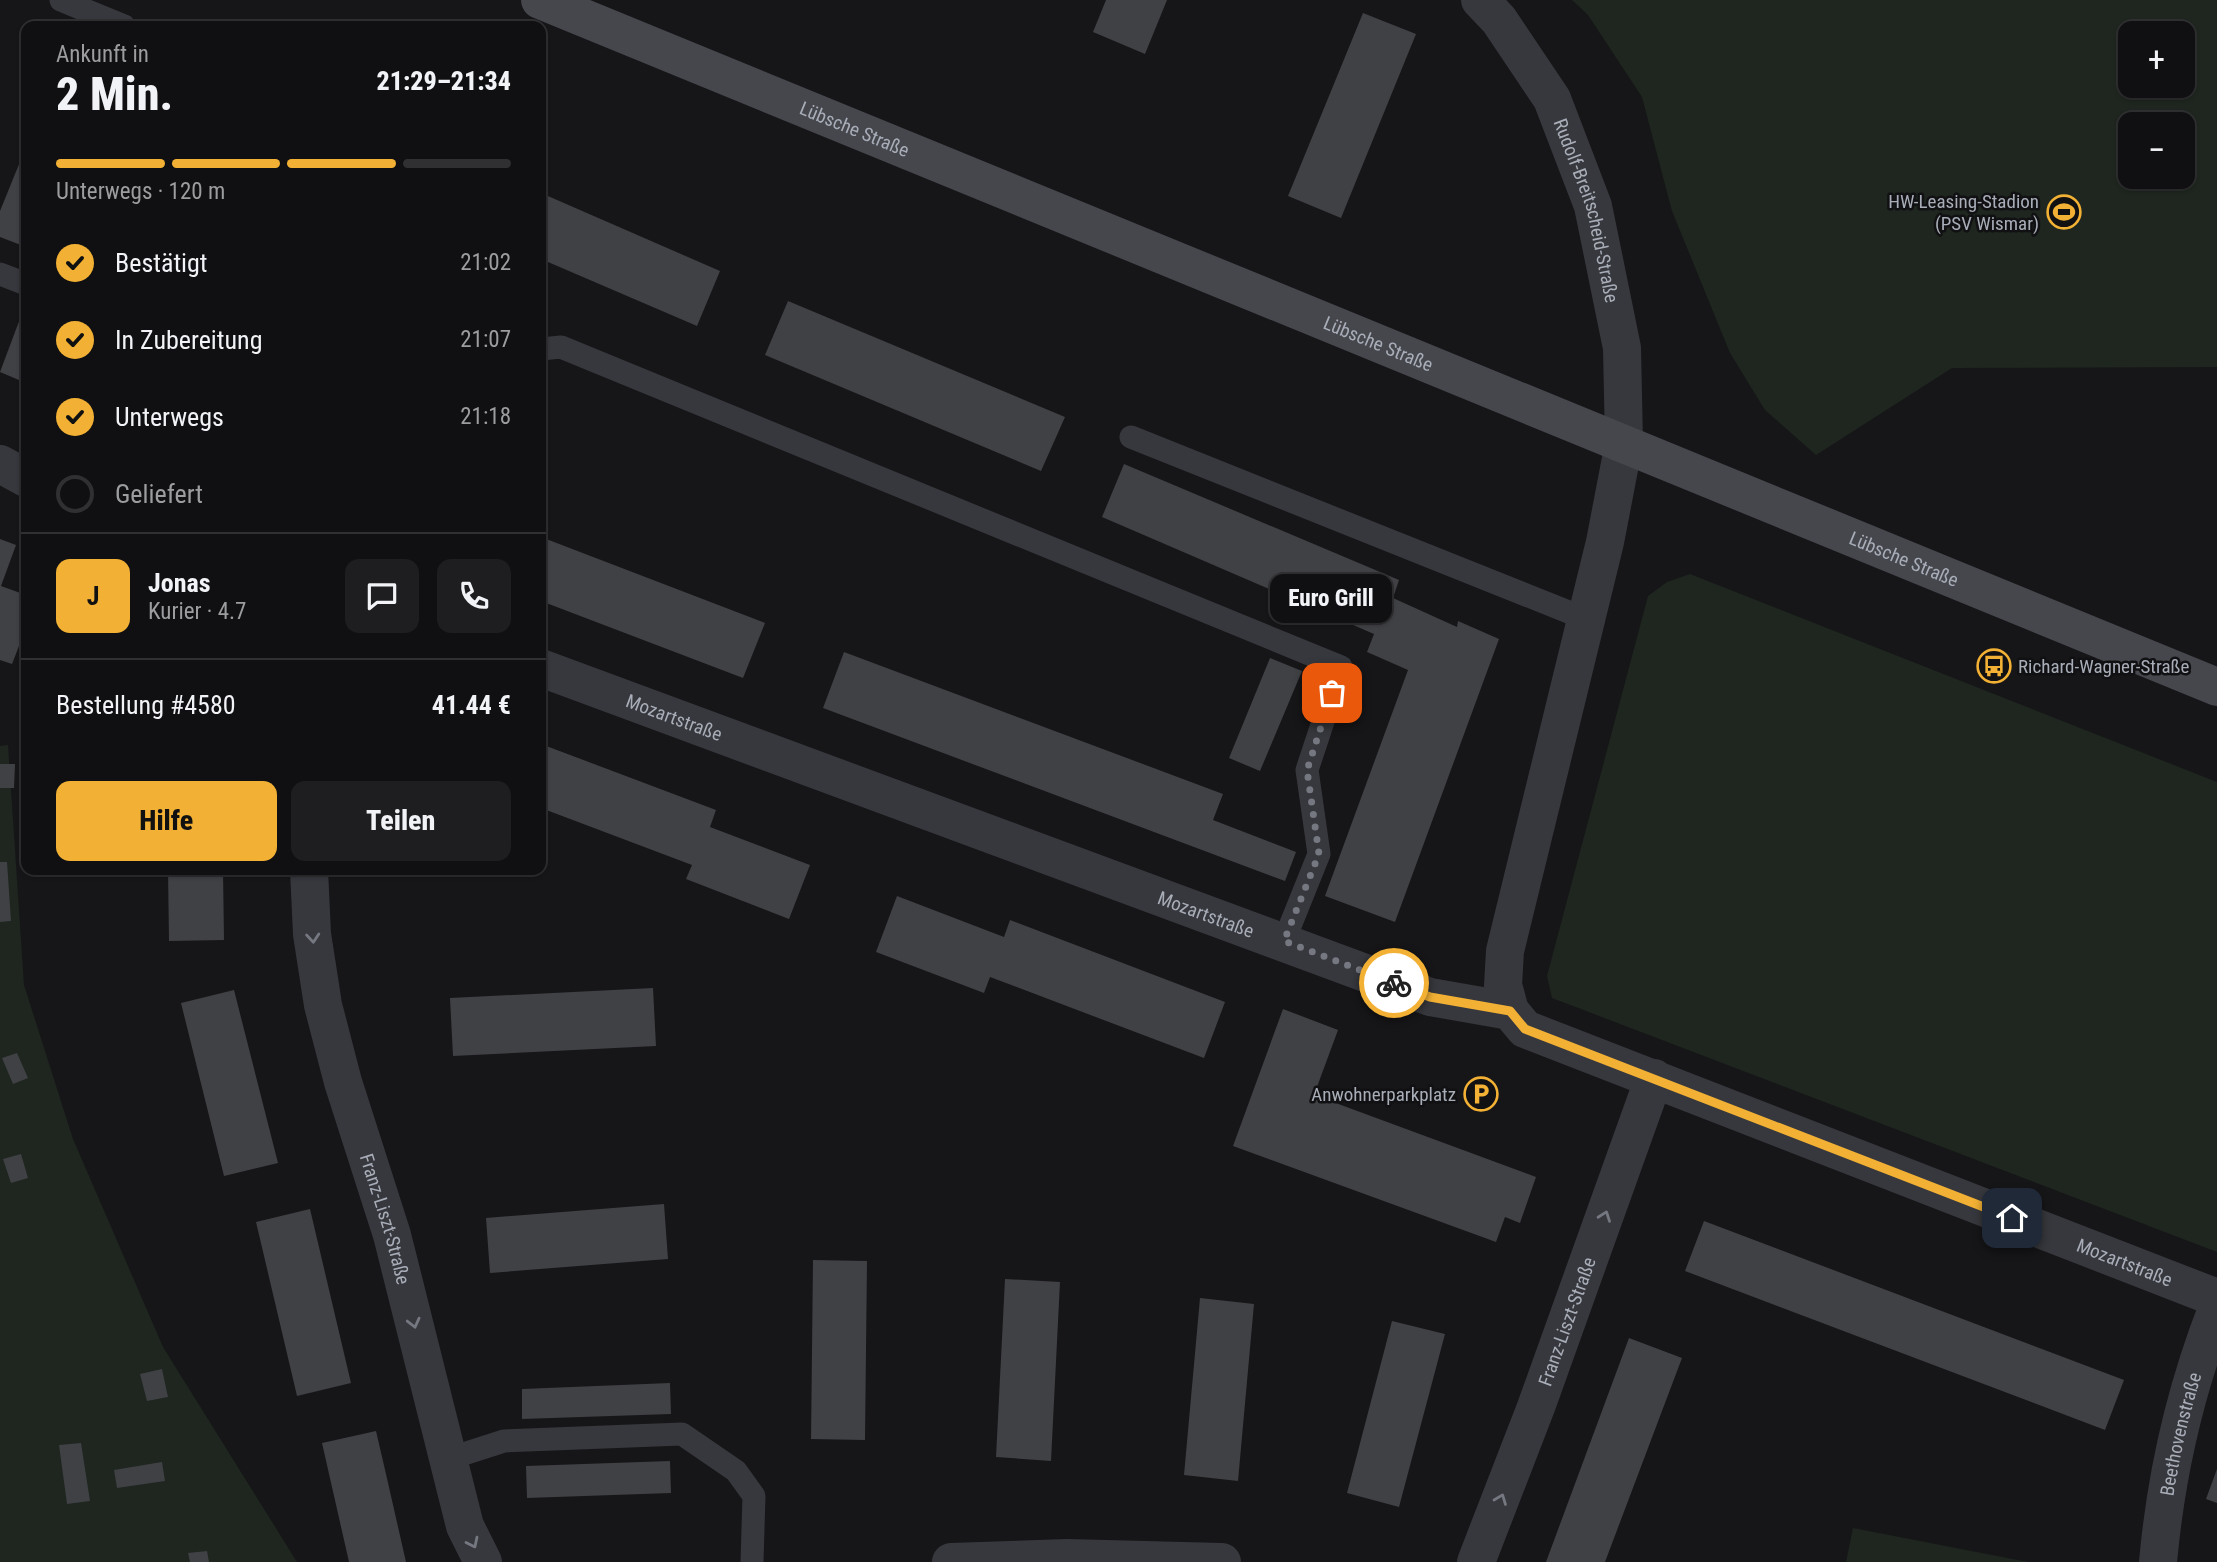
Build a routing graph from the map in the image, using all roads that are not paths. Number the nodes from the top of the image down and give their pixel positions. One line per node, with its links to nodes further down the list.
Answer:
1 (61, 0): 4 (lane)
2 (540, 0): 9 (street, Lübsche Straße)
3 (1480, 0): 9 (street, Rudolf-Breitscheid-Straße)
4 (112, 21)
5 (0, 274): 6 (lane)
6 (21, 282)
7 (546, 348): 16 (lane)
8 (1131, 437): 12 (lane)
9 (1624, 443): 12 (street); 14 (street, Lübsche Straße)
10 (0, 464): 11 (street)
11 (21, 475)
12 (1587, 620): 17 (street)
13 (546, 670): 16 (street, Mozartstraße)
14 (2217, 687)
15 (309, 875): 21 (street, Franz-Liszt-Straße, one-way to 21)
16 (1284, 941): 17 (street, Mozartstraße)
17 (1510, 1011): 18 (street, Mozartstraße)
18 (1654, 1078): 19 (street, Mozartstraße); 26 (street, Franz-Liszt-Straße, one-way to 18)
19 (2217, 1298)
20 (2217, 1309): 27 (street, Beethovenstraße)
21 (448, 1459): 22 (street, Franz-Liszt-Straße, one-way to 22); 23 (lane)
22 (483, 1562)
23 (752, 1562)
24 (950, 1562): 25 (street)
25 (1222, 1562)
26 (1476, 1562)
27 (2158, 1562)

